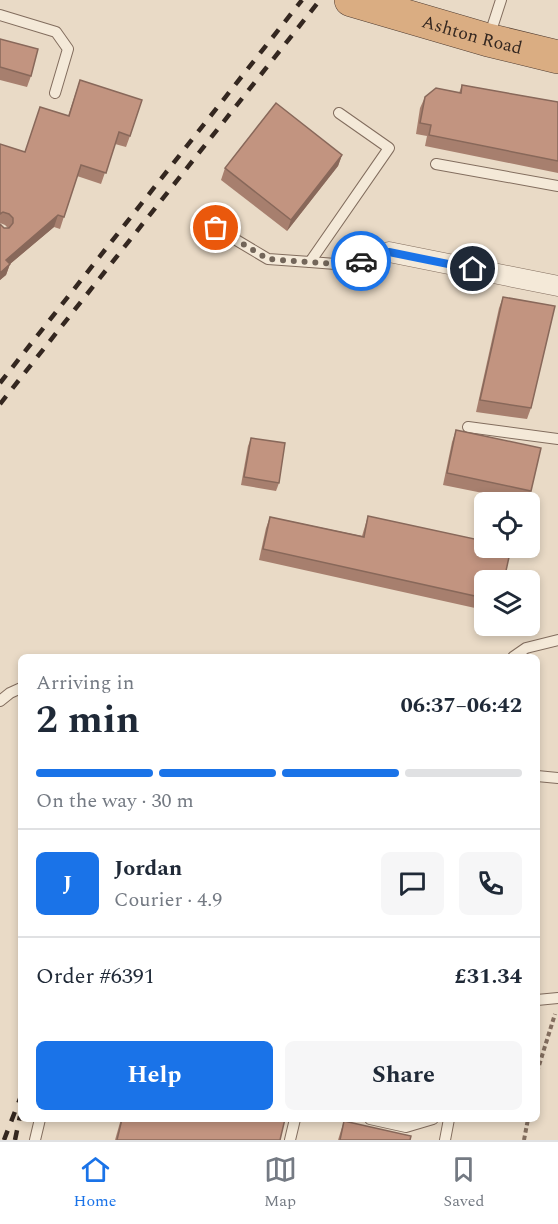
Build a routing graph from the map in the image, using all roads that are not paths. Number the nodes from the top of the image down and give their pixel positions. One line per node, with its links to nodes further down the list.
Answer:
1 (351, 0): 4 (highway, Ashton Road)
2 (501, 0): 4 (lane)
3 (0, 15): 6 (lane)
4 (488, 40): 5 (highway, Ashton Road)
5 (558, 57)
6 (55, 93)
7 (339, 113): 12 (lane)
8 (436, 164): 9 (lane)
9 (558, 186)
10 (216, 228): 12 (lane)
11 (389, 252): 12 (lane); 13 (street)
12 (310, 262)
13 (558, 286)
14 (468, 427): 15 (lane)
15 (558, 439)
16 (558, 640): 17 (lane)
17 (517, 654)
18 (18, 689): 19 (lane)
19 (0, 701)
20 (540, 777): 21 (lane)
21 (558, 778)
22 (558, 998): 23 (lane)
23 (540, 1000)
24 (39, 1122): 29 (lane)
25 (294, 1122): 30 (lane)
26 (384, 1122): 27 (lane)
27 (423, 1122)
28 (449, 1122): 31 (lane)
29 (35, 1140)
30 (290, 1140)
31 (446, 1140)

